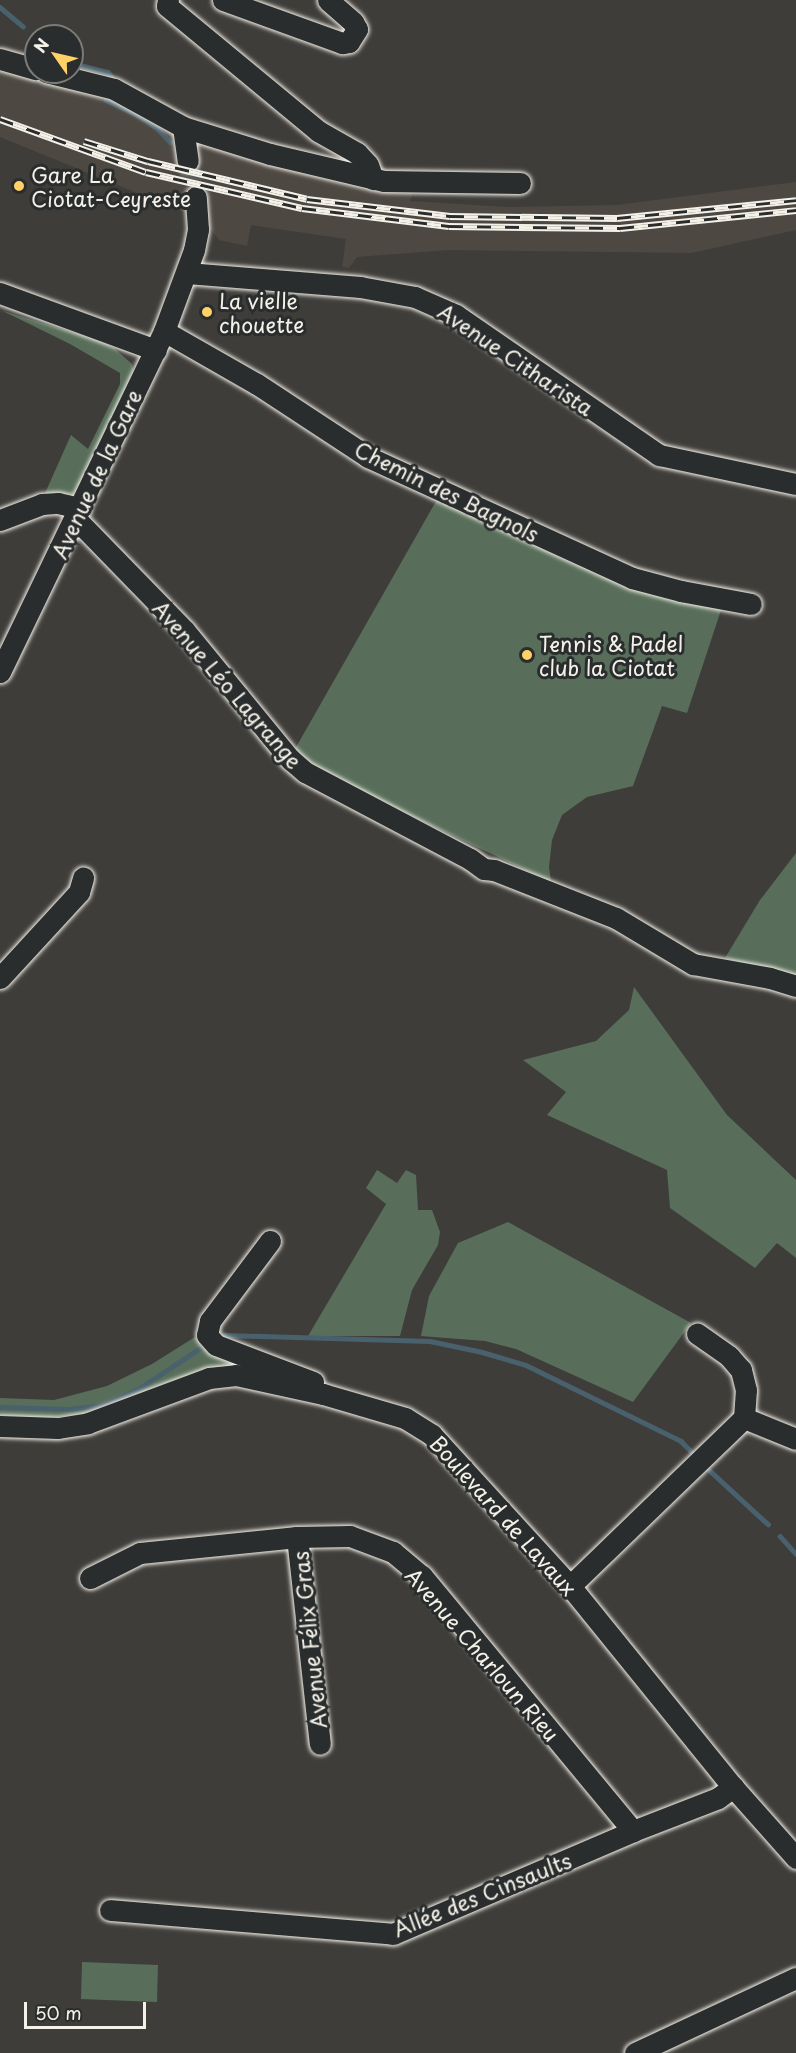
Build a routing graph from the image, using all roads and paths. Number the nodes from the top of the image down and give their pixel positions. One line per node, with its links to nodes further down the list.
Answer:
1 (168, 0): 9 (street)
2 (223, 0): 3 (street)
3 (328, 0)
4 (0, 59): 5 (street)
5 (24, 66)
6 (84, 82): 7 (street)
7 (183, 126): 8 (street); 9 (street)
8 (188, 161)
9 (373, 178): 10 (street)
10 (520, 183)
11 (196, 197): 12 (street, Avenue de la Gare)
12 (187, 273): 14 (street, Avenue de la Gare); 15 (street, Avenue Citharista)
13 (0, 293): 14 (street, Chemin des Bagnols)
14 (160, 340): 16 (street, Avenue de la Gare); 18 (street, Chemin des Bagnols)
15 (796, 484)
16 (78, 513): 17 (street); 19 (street, Avenue de la Gare); 22 (street, Avenue Léo Lagrange)
17 (0, 520)
18 (751, 604)
19 (0, 672)
20 (83, 878): 21 (street)
21 (0, 978)
22 (796, 986)
23 (270, 1241): 25 (street)
24 (697, 1334): 26 (street)
25 (323, 1394): 27 (street, Boulevard de Lavaux); 31 (street, Boulevard de Lavaux)
26 (744, 1419): 28 (street); 31 (street)
27 (0, 1426)
28 (796, 1438)
29 (297, 1537): 30 (street, Avenue Charloun Rieu); 32 (street, Avenue Félix Gras); 34 (street, Avenue Charloun Rieu)
30 (90, 1578)
31 (570, 1586): 33 (street, Boulevard de Lavaux)
32 (320, 1744)
33 (733, 1787): 34 (street, Allée des Cinsaults); 35 (street, Boulevard de Lavaux)
34 (633, 1831): 36 (street, Allée des Cinsaults)
35 (796, 1858)
36 (110, 1910)
37 (796, 1978): 38 (street)
38 (634, 2053)

